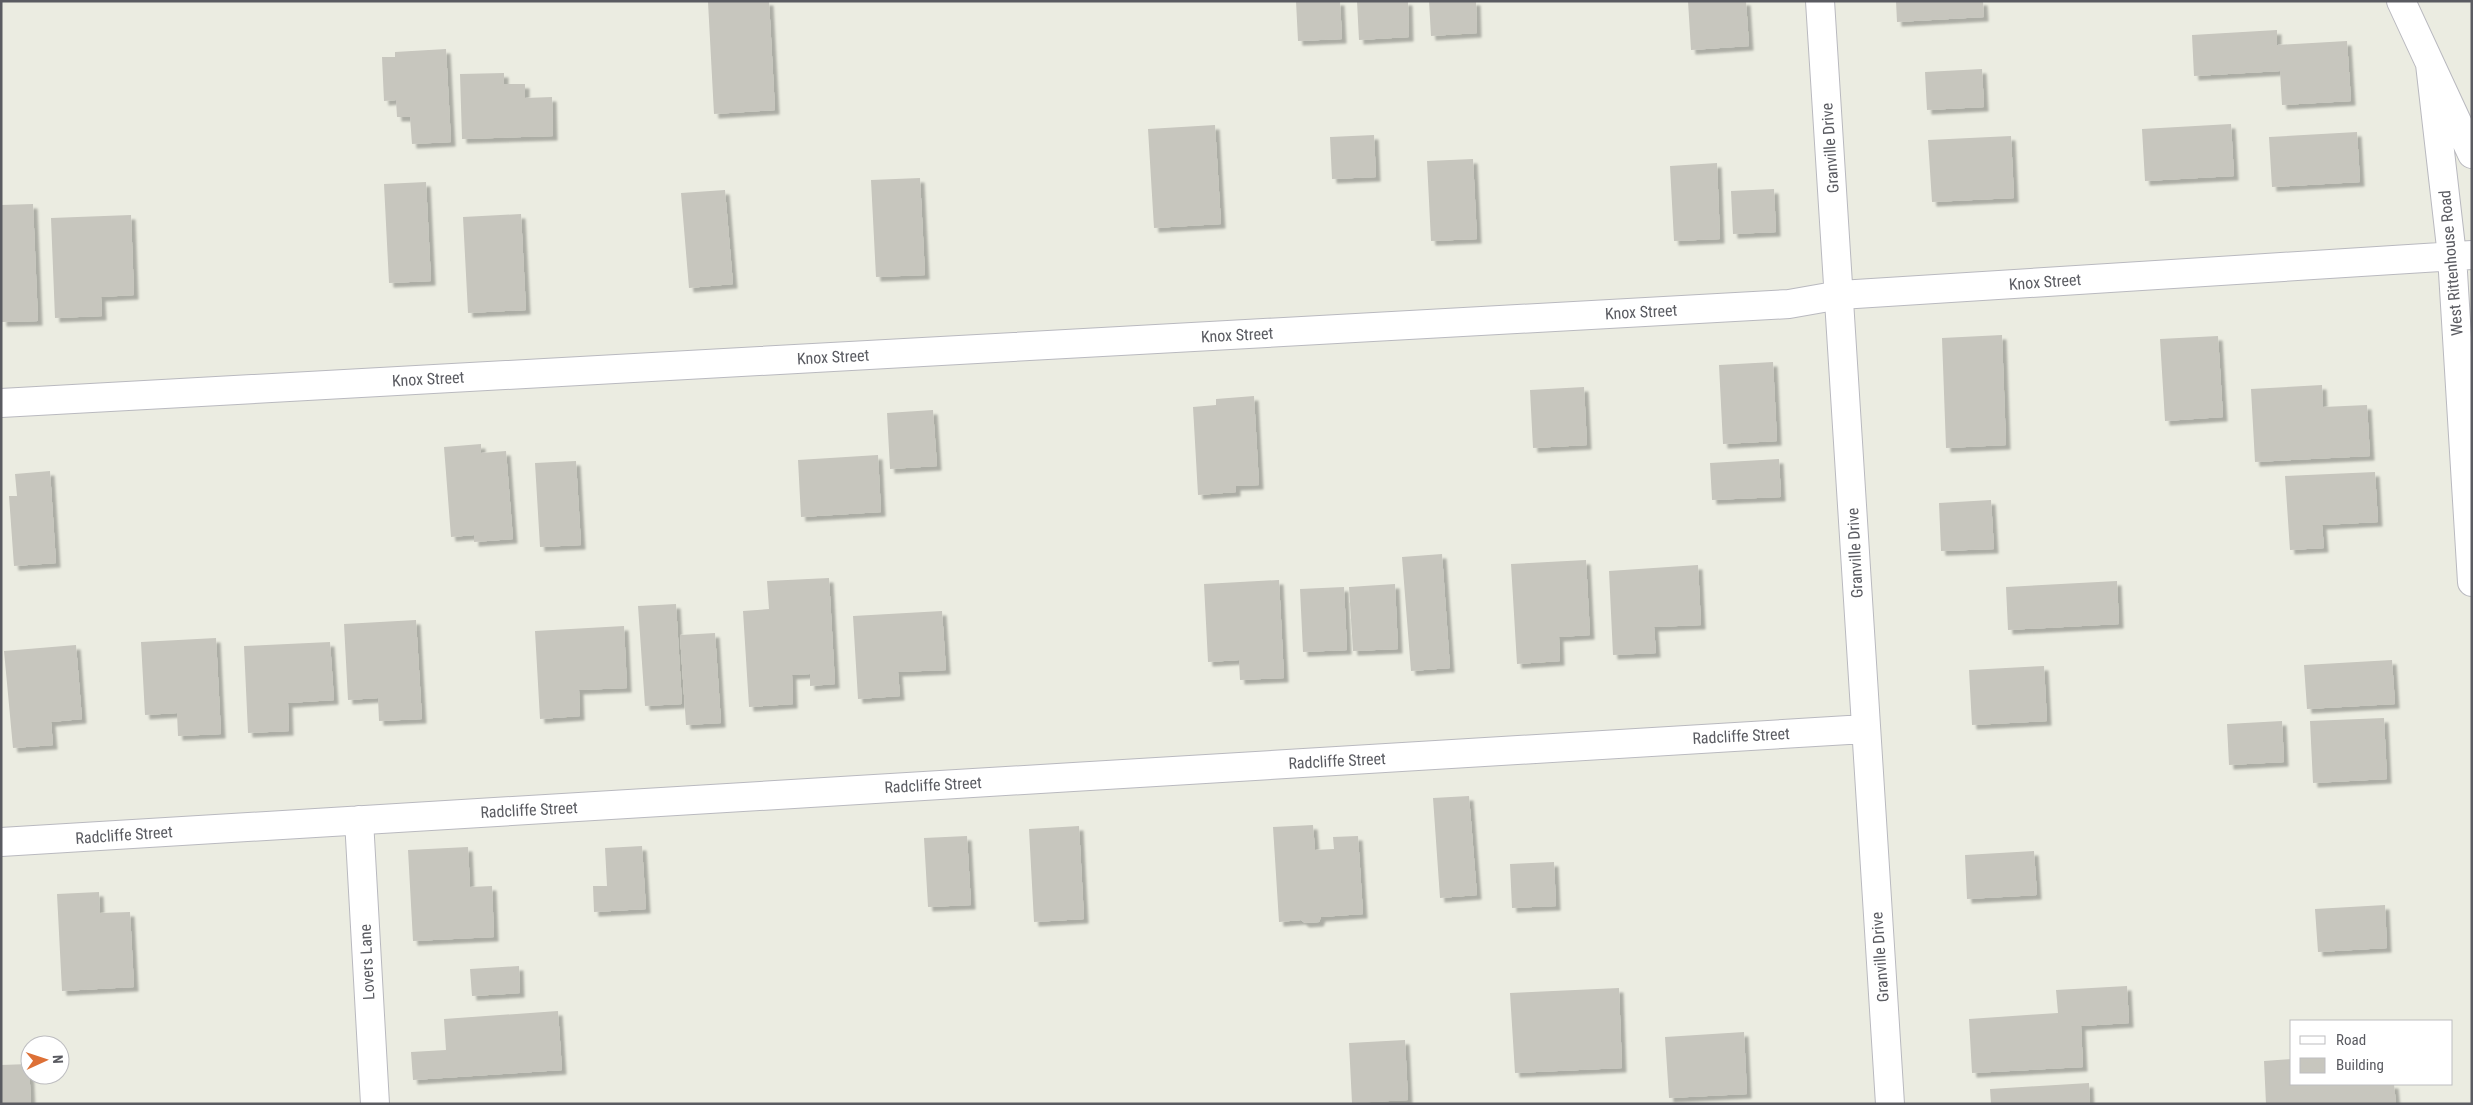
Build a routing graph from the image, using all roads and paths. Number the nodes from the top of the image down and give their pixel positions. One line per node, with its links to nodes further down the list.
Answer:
1 (1820, 1): 6 (street, Granville Drive)
2 (2401, 1): 3 (street)
3 (2430, 64): 4 (street); 5 (street, West Rittenhouse Road)
4 (2472, 154)
5 (2462, 255): 6 (street, Knox Street); 8 (street, West Rittenhouse Road)
6 (1840, 295): 7 (street, Knox Street); 9 (street, Granville Drive)
7 (1, 403)
8 (2472, 582)
9 (1865, 729): 10 (street, Radcliffe Street); 13 (street, Granville Drive)
10 (359, 820): 11 (street, Radcliffe Street); 12 (street, Lovers Lane)
11 (1, 842)
12 (376, 1104)
13 (1890, 1104)

